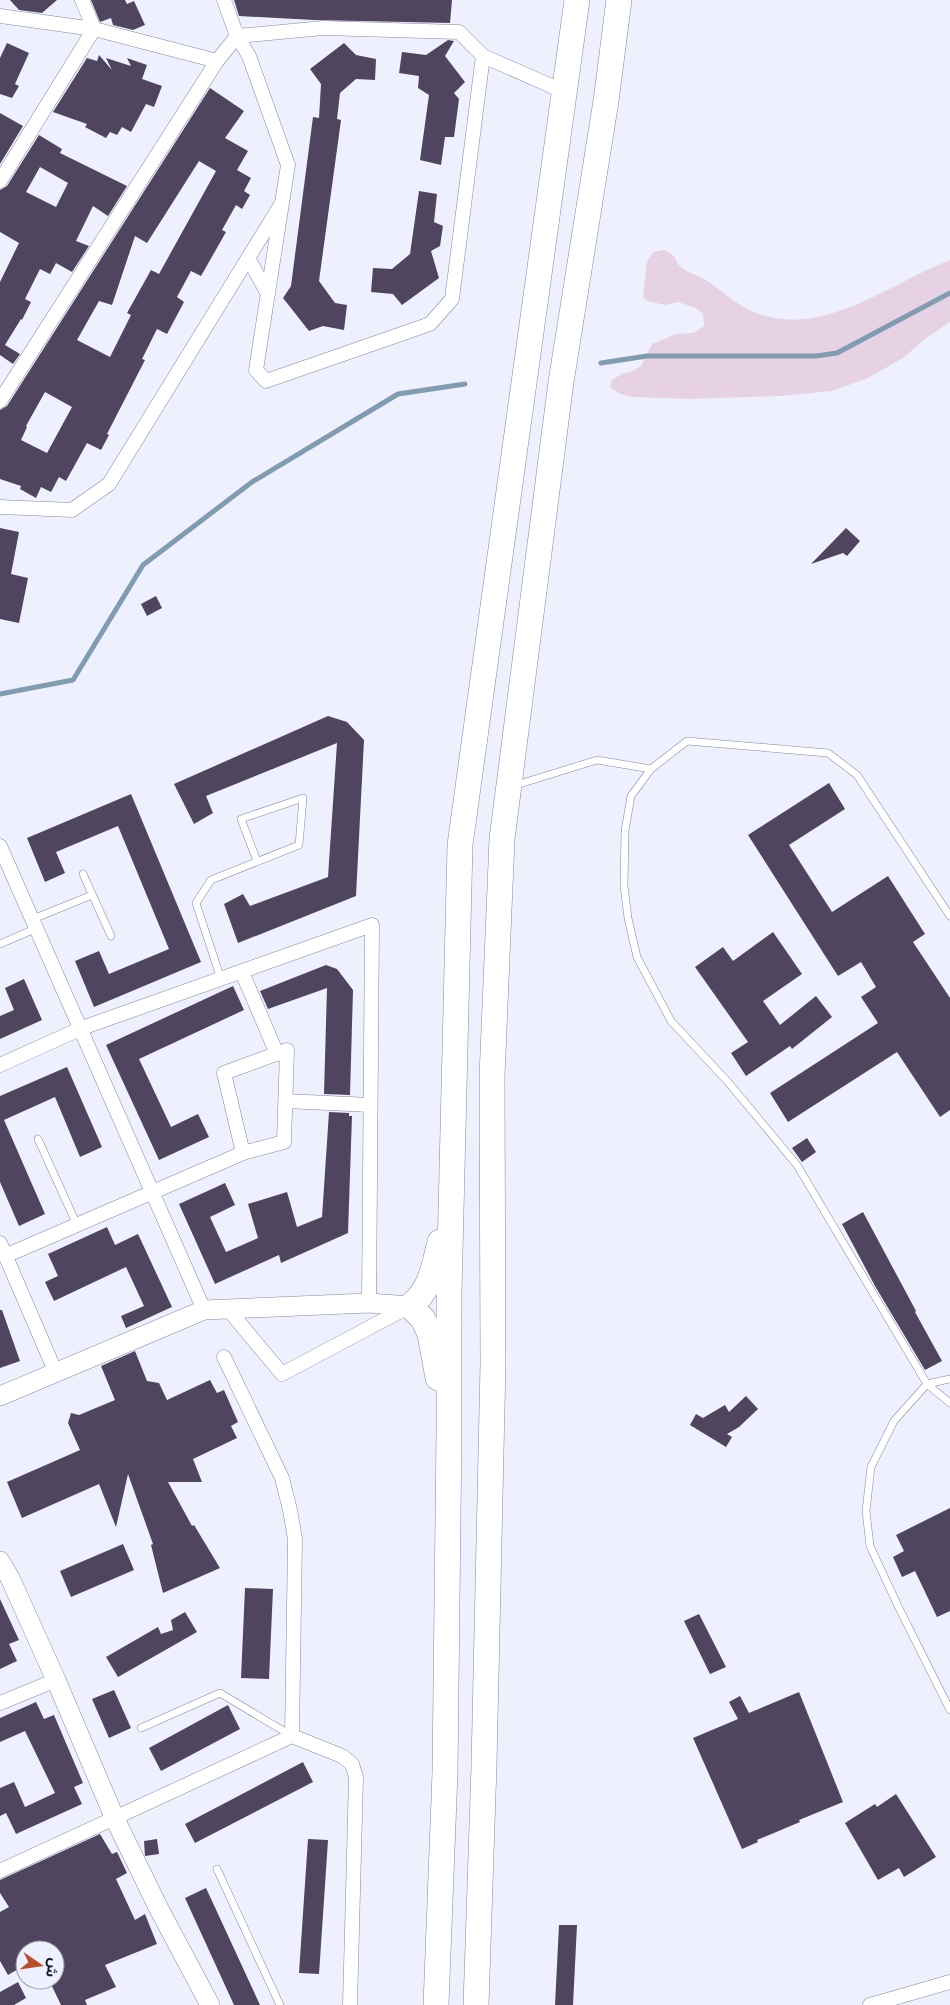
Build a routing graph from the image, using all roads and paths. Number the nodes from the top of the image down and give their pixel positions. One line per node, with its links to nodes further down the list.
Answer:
1 (82, 0): 6 (street)
2 (224, 0): 7 (street)
3 (577, 0): 10 (highway)
4 (619, 0): 18 (highway)
5 (0, 16): 6 (street)
6 (94, 29): 9 (street); 11 (street)
7 (237, 36): 8 (street); 9 (street); 12 (street)
8 (483, 56): 10 (street); 14 (street)
9 (217, 61): 15 (street)
10 (565, 92): 37 (highway)
11 (0, 180)
12 (282, 203): 13 (street); 14 (street)
13 (248, 258): 14 (street); 16 (street)
14 (268, 294)
15 (0, 401)
16 (0, 507)
17 (651, 769): 18 (lane); 23 (lane); 47 (lane)
18 (508, 788): 66 (highway)
19 (0, 846): 24 (street)
20 (257, 861): 20 (lane); 28 (lane)
21 (83, 874): 22 (lane)
22 (92, 895): 24 (lane); 25 (lane)
23 (950, 916)
24 (35, 923): 26 (lane); 29 (street)
25 (111, 936)
26 (0, 944)
27 (242, 972): 28 (street); 30 (street); 33 (street)
28 (221, 979): 29 (street)
29 (82, 1028): 31 (street); 36 (street)
30 (277, 1054): 32 (street); 35 (street)
31 (0, 1065)
32 (286, 1101): 33 (street); 35 (street)
33 (370, 1105): 40 (street)
34 (38, 1139): 38 (lane)
35 (243, 1153): 36 (street)
36 (153, 1193): 38 (street); 43 (street)
37 (452, 1198): 41 (highway); 50 (highway)
38 (77, 1225): 39 (street)
39 (3, 1250): 45 (street)
40 (369, 1303): 41 (street); 42 (street)
41 (410, 1306): 42 (street); 50 (highway)
42 (227, 1308): 43 (street)
43 (204, 1310): 45 (street)
44 (224, 1357): 56 (street)
45 (56, 1373): 48 (street)
46 (950, 1379): 47 (lane)
47 (927, 1384): 49 (lane); 54 (lane)
48 (0, 1396)
49 (950, 1403)
50 (449, 1432): 65 (highway)
51 (0, 1562): 52 (street)
52 (56, 1680): 53 (street); 57 (street)
53 (0, 1703)
54 (950, 1710)
55 (141, 1728): 56 (lane)
56 (292, 1736): 57 (street); 64 (street)
57 (115, 1819): 59 (street); 62 (street)
58 (217, 1869): 63 (lane)
59 (0, 1871)
60 (950, 1982): 61 (street)
61 (901, 2001): 67 (street)
62 (210, 2005)
63 (280, 2005)
64 (350, 2005)
65 (436, 2005)
66 (476, 2005)
67 (870, 2005)

